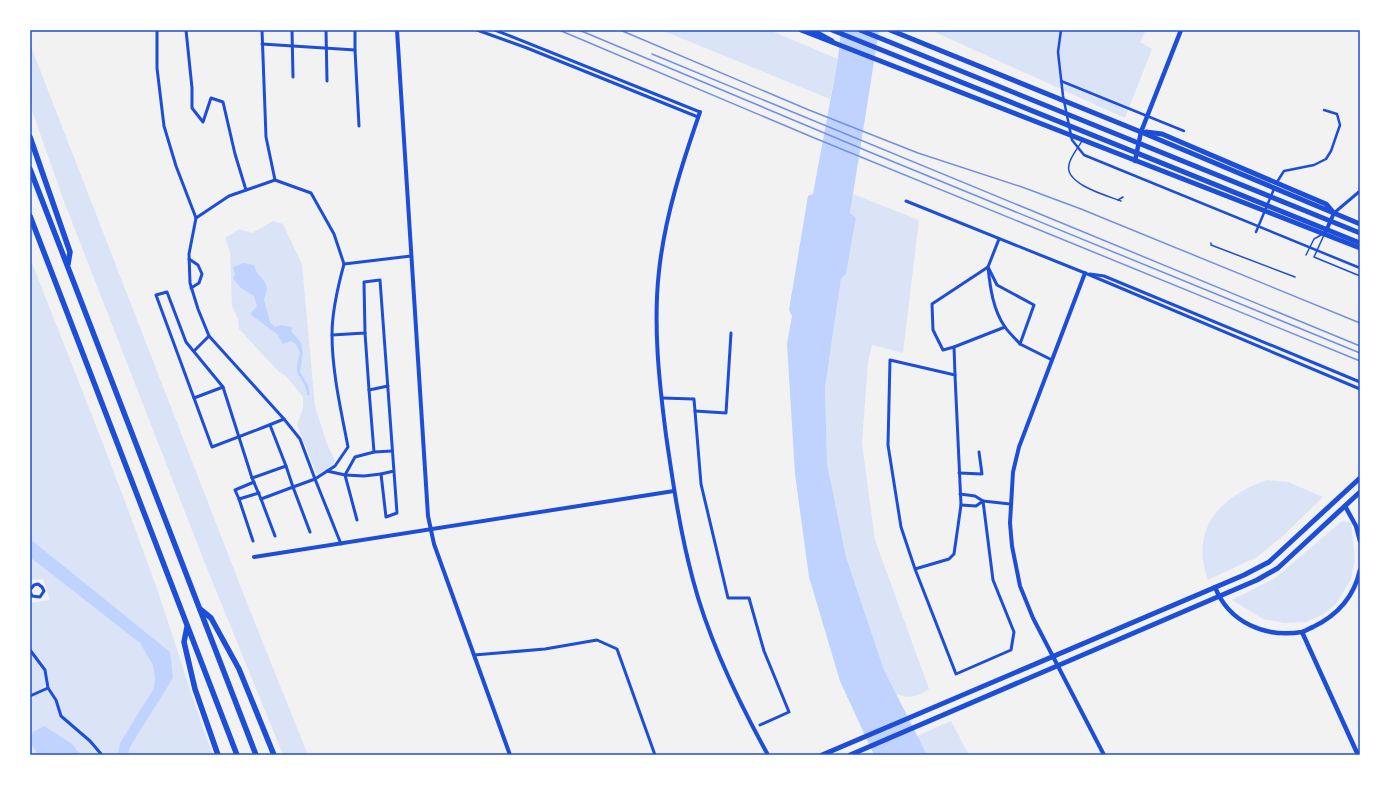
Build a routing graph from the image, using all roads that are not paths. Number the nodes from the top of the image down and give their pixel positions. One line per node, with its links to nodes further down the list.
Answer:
1 (157, 30): 44 (street)
2 (186, 30): 36 (street)
3 (262, 30): 18 (street)
4 (292, 30): 19 (street)
5 (326, 30): 20 (street)
6 (355, 30): 21 (street)
7 (396, 30): 55 (street)
8 (477, 30): 27 (street)
9 (495, 30): 26 (street)
10 (801, 30): 17 (main road)
11 (812, 30): 17 (main road)
12 (832, 30): 52 (main road)
13 (860, 30): 49 (main road)
14 (890, 30): 30 (main road)
15 (1061, 30): 23 (street)
16 (1181, 30): 30 (main road)
17 (832, 41): 32 (main road)
18 (262, 44): 19 (street); 35 (street)
19 (292, 46): 20 (street); 22 (street)
20 (325, 48): 21 (street); 24 (street)
21 (355, 50): 28 (street)
22 (293, 77)
23 (1061, 80): 29 (street); 46 (street)
24 (327, 81)
25 (1324, 110): 46 (street)
26 (700, 112): 27 (street)
27 (698, 117): 81 (street)
28 (359, 126)
29 (1184, 131)
30 (1141, 132): 33 (main road); 42 (main road)
31 (30, 137): 57 (highway)
32 (1083, 139): 33 (main road); 39 (lane)
33 (1135, 161): 48 (main road)
34 (30, 169): 57 (highway)
35 (275, 180): 36 (street); 58 (street)
36 (246, 190): 44 (street)
37 (1360, 191): 42 (street)
38 (1123, 197): 39 (lane)
39 (1118, 200): 41 (lane)
40 (906, 201): 50 (street)
41 (1121, 201)
42 (1334, 213): 45 (main road); 48 (street)
43 (30, 216): 123 (highway)
44 (196, 218): 56 (street)
45 (1360, 224)
46 (1258, 227): 47 (street); 60 (street)
47 (1256, 232)
48 (1325, 233): 53 (main road); 54 (lane); 62 (lane)
49 (1360, 233)
50 (999, 239): 59 (street); 61 (street)
51 (1211, 243): 63 (lane)
52 (1360, 243)
53 (1360, 248)
54 (1306, 255)
55 (411, 256): 58 (street); 110 (street)
56 (189, 259): 64 (street); 64 (street)
57 (68, 264): 122 (highway)
58 (344, 264): 68 (street)
59 (988, 267): 65 (street); 70 (street); 71 (street)
60 (1360, 268)
61 (1085, 273): 73 (street); 75 (street); 79 (street)
62 (1360, 276)
63 (1295, 277)
64 (191, 288): 69 (street)
65 (1005, 327): 70 (street); 71 (street)
66 (365, 333): 68 (street); 76 (street); 78 (street)
67 (731, 333): 82 (street)
68 (332, 335): 90 (street)
69 (209, 336): 72 (street); 83 (street)
70 (1020, 344): 73 (street)
71 (954, 347): 74 (street)
72 (194, 351): 77 (street); 80 (street)
73 (1052, 360): 106 (street)
74 (955, 375): 92 (street); 117 (street)
75 (1360, 382)
76 (388, 386): 78 (street); 86 (street)
77 (223, 387): 80 (street); 85 (street)
78 (369, 390): 87 (street)
79 (1360, 390)
80 (194, 398): 85 (street)
81 (662, 398): 82 (street); 99 (street)
82 (695, 411): 131 (street)
83 (284, 419): 84 (street); 96 (street)
84 (270, 425): 85 (street); 89 (street)
85 (239, 437): 97 (street)
86 (392, 451): 87 (street); 91 (street)
87 (374, 452): 94 (street)
88 (979, 452): 92 (street)
89 (286, 466): 97 (street); 98 (street)
90 (327, 471): 94 (street); 96 (street)
91 (394, 471): 93 (street); 93 (street)
92 (958, 473): 102 (street)
93 (381, 474): 94 (street)
94 (345, 475): 109 (street)
95 (1360, 478): 119 (main road)
96 (315, 479): 98 (street); 115 (street)
97 (253, 480): 101 (street); 103 (street)
98 (293, 487): 104 (street); 111 (street)
99 (674, 491): 110 (street); 139 (street)
100 (1360, 492): 108 (main road)
101 (259, 493): 103 (street); 104 (street)
102 (960, 494): 105 (street); 107 (street)
103 (239, 499): 113 (street)
104 (261, 499): 112 (street)
105 (983, 501): 106 (street); 107 (street); 117 (street)
106 (1010, 504): 127 (street)
107 (961, 505): 117 (street)
108 (1345, 506): 114 (main road); 121 (main road)
109 (357, 520)
110 (430, 530): 115 (street); 126 (street)
111 (310, 532)
112 (275, 536)
113 (253, 541)
114 (1360, 541)
115 (341, 544): 116 (street)
116 (254, 557)
117 (915, 569)
118 (1360, 570): 124 (main road)
119 (1215, 587): 121 (main road); 127 (main road)
120 (30, 592): 120 (street)
121 (1219, 596): 124 (main road); 128 (main road)
122 (200, 609): 135 (highway); 136 (highway)
123 (187, 625): 133 (highway); 134 (highway)
124 (1302, 632): 143 (main road)
125 (30, 650): 129 (street)
126 (474, 655): 137 (street); 138 (street)
127 (1053, 656): 128 (street); 140 (main road)
128 (1058, 665): 141 (main road); 142 (street)
129 (48, 688): 130 (street); 132 (street)
130 (30, 696)
131 (760, 725)
132 (102, 755)
133 (218, 755)
134 (237, 755)
135 (256, 755)
136 (274, 755)
137 (510, 755)
138 (655, 755)
139 (768, 755)
140 (822, 755)
141 (850, 755)
142 (1104, 755)
143 (1358, 755)

